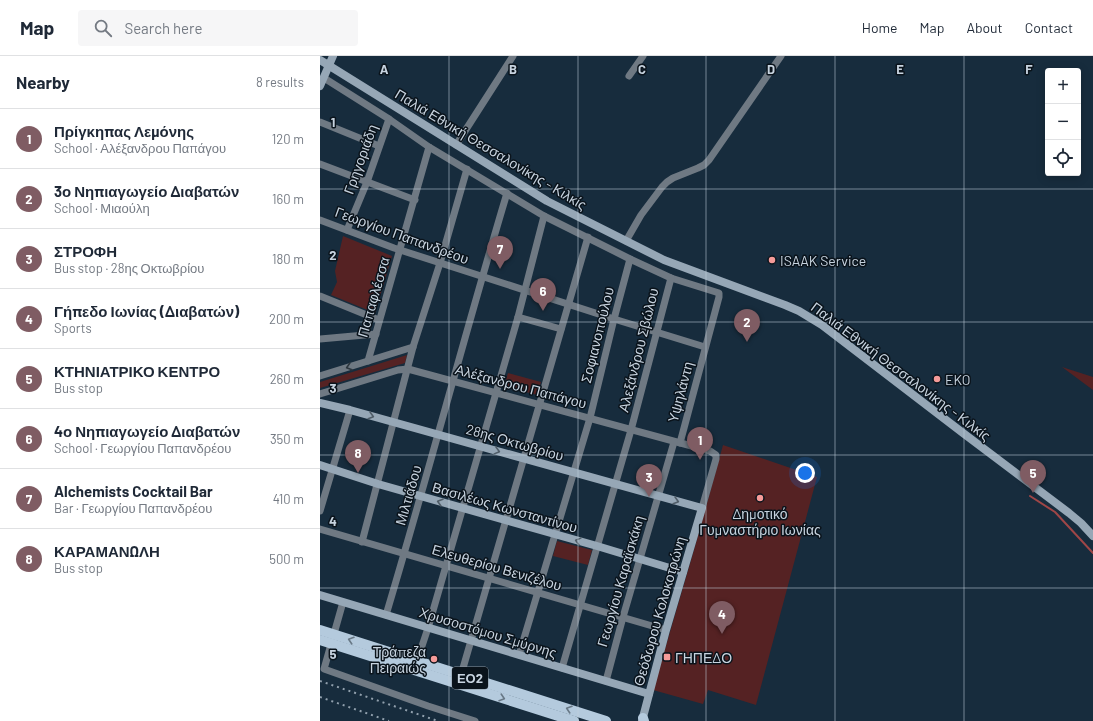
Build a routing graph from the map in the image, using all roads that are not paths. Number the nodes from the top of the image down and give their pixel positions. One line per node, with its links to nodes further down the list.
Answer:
1 (333, 56): 6 (street)
2 (513, 56): 11 (street)
3 (643, 56): 7 (street)
4 (781, 56): 23 (street)
5 (320, 60): 6 (street, Παλιά Εθνική Θεσσαλονίκης - Κιλκίς)
6 (326, 68): 8 (street); 11 (street, Παλιά Εθνική Θεσσαλονίκης - Κιλκίς)
7 (629, 76)
8 (322, 82): 9 (street)
9 (389, 119): 12 (street, Γρηγοριάδη); 13 (street)
10 (320, 122): 12 (street)
11 (456, 145): 23 (street, Παλιά Εθνική Θεσσαλονίκης - Κιλκίς)
12 (379, 146): 16 (street, Γρηγοριάδη)
13 (430, 147): 15 (street); 18 (street, Παπαφλέσσα)
14 (320, 164): 16 (street)
15 (467, 169): 17 (street); 26 (street)
16 (367, 182): 18 (street); 21 (street, Γρηγοριάδη)
17 (507, 193): 19 (street); 27 (street, Μιλτιάδου)
18 (415, 200): 24 (street, Παπαφλέσσα)
19 (544, 216): 22 (street); 29 (street)
20 (320, 220): 21 (street, Γεωργίου Παπανδρέου)
21 (348, 230): 24 (street, Γεωργίου Παπανδρέου)
22 (588, 237): 25 (street); 31 (street)
23 (626, 241): 70 (street, Παλιά Εθνική Θεσσαλονίκης - Κιλκίς)
24 (400, 250): 26 (street, Γεωργίου Παπανδρέου); 34 (street, Παπαφλέσσα)
25 (630, 259): 28 (street); 33 (street, Σοφιανοπούλου)
26 (440, 263): 27 (street, Γεωργίου Παπανδρέου); 39 (street)
27 (482, 277): 29 (street, Γεωργίου Παπανδρέου); 44 (street, Μιλτιάδου)
28 (671, 278): 36 (street, Αλεξάνδρου Σβώλου); 40 (street, Υψηλάντη)
29 (524, 291): 31 (street, Γεωργίου Παπανδρέου); 32 (street)
30 (320, 296): 34 (street)
31 (568, 304): 33 (street, Γεωργίου Παπανδρέου); 35 (street)
32 (518, 317): 35 (street); 45 (street)
33 (614, 319): 36 (street, Γεωργίου Παπανδρέου); 50 (street, Σοφιανοπούλου)
34 (379, 320): 37 (street, Παπαφλέσσα)
35 (561, 329): 48 (street)
36 (656, 332): 40 (street, Γεωργίου Παπανδρέου); 52 (street, Αλεξάνδρου Σβώλου)
37 (376, 334): 38 (street); 41 (street, Παπαφλέσσα)
38 (320, 339)
39 (413, 348): 41 (street); 42 (street)
40 (705, 348): 54 (street, Υψηλάντη)
41 (368, 361): 43 (street, one-way to 43)
42 (408, 369): 44 (street, Αλέξανδρου Παπάγου); 46 (street, Αλέξανδρου Παπάγου); 51 (street)
43 (320, 376)
44 (454, 381): 45 (street, Αλέξανδρου Παπάγου); 53 (street, Μιλτιάδου)
45 (496, 393): 48 (street, Αλέξανδρου Παπάγου); 55 (street)
46 (320, 394)
47 (320, 403): 49 (street, 28ης Οκτωβρίου)
48 (539, 404): 50 (street, Αλέξανδρου Παπάγου); 56 (street)
49 (350, 410): 51 (street, 28ης Οκτωβρίου, one-way to 51); 58 (street)
50 (590, 418): 52 (street, Αλέξανδρου Παπάγου); 59 (street, Σοφιανοπούλου)
51 (394, 422): 53 (street, 28ης Οκτωβρίου); 60 (street)
52 (631, 430): 54 (street, Αλέξανδρου Παπάγου); 61 (street, Αλεξάνδρου Σβώλου)
53 (438, 434): 55 (street, 28ης Οκτωβρίου); 63 (street, Μιλτιάδου)
54 (677, 442): 62 (street, Γεωργίου Καραϊσκάκη); 65 (street, Αλέξανδρου Παπάγου)
55 (481, 446): 56 (street, 28ης Οκτωβρίου, one-way to 56); 64 (street)
56 (524, 458): 59 (street, 28ης Οκτωβρίου); 67 (street)
57 (320, 465): 58 (street, Βασιλέως Κωνσταντίνου)
58 (332, 469): 60 (street, Βασιλέως Κωνσταντίνου); 66 (street)
59 (574, 472): 61 (street, 28ης Οκτωβρίου); 69 (street, Σοφιανοπούλου)
60 (378, 484): 63 (street, Βασιλέως Κωνσταντίνου); 71 (street)
61 (616, 484): 62 (street, 28ης Οκτωβρίου); 72 (street, Αλεξάνδρου Σβώλου)
62 (658, 495): 65 (street, 28ης Οκτωβρίου, one-way to 65); 74 (street, Γεωργίου Καραϊσκάκη)
63 (422, 496): 64 (street, Βασιλέως Κωνσταντίνου, one-way to 63); 73 (street, Μιλτιάδου)
64 (463, 508): 67 (street, Βασιλέως Κωνσταντίνου); 75 (street)
65 (702, 508): 76 (street, Θεόδωρου Κολοκοτρώνη)
66 (320, 511)
67 (506, 521): 69 (street, Βασιλέως Κωνσταντίνου); 77 (street)
68 (320, 530): 71 (street, Ελευθερίου Βενιζέλου)
69 (554, 535): 72 (street, Βασιλέως Κωνσταντίνου, one-way to 69); 78 (street, Σοφιανοπούλου)
70 (1093, 536)
71 (362, 542): 73 (street, Ελευθερίου Βενιζέλου)
72 (597, 546): 74 (street, Βασιλέως Κωνσταντίνου); 81 (street, Αλεξάνδρου Σβώλου)
73 (405, 554): 75 (street, Ελευθερίου Βενιζέλου); 82 (street, Μιλτιάδου)
74 (640, 559): 76 (street, Βασιλέως Κωνσταντίνου); 83 (street, Γεωργίου Καραϊσκάκη)
75 (446, 566): 77 (street, Ελευθερίου Βενιζέλου); 84 (street)
76 (683, 572): 86 (street, Θεόδωρου Κολοκοτρώνη)
77 (490, 579): 78 (street, Ελευθερίου Βενιζέλου); 89 (street)
78 (537, 592): 81 (street, Ελευθερίου Βενιζέλου); 90 (street, Σοφιανοπούλου)
79 (320, 595): 80 (street, Χρυσοστόμου Σμύρνης)
80 (343, 602): 82 (street, Χρυσοστόμου Σμύρνης); 87 (street)
81 (580, 605): 83 (street, Ελευθερίου Βενιζέλου); 92 (street, Αλεξάνδρου Σβώλου)
82 (386, 615): 84 (street, Χρυσοστόμου Σμύρνης)
83 (623, 617): 86 (street, Ελευθερίου Βενιζέλου); 94 (street, Γεωργίου Καραϊσκάκη)
84 (428, 628): 89 (street, Χρυσοστόμου Σμύρνης); 91 (street)
85 (320, 630): 87 (main road, ΕΟ2)
86 (666, 630): 95 (street, Θεόδωρου Κολοκοτρώνη)
87 (332, 639): 88 (main road, ΕΟ2); 91 (main road, ΕΟ2, one-way to 87); 97 (street); 98 (main road, ΕΟ2, one-way to 98)
88 (320, 640)
89 (471, 641): 90 (street, Χρυσοστόμου Σμύρνης); 93 (street)
90 (519, 655): 92 (street, Χρυσοστόμου Σμύρνης)
91 (417, 661): 93 (main road, ΕΟ2)
92 (562, 668): 94 (street, Χρυσοστόμου Σμύρνης)
93 (461, 675): 99 (main road, ΕΟ2, one-way to 93)
94 (606, 681): 95 (street, Χρυσοστόμου Σμύρνης)
95 (649, 694): 96 (street, Θεόδωρου Κολοκοτρώνη)
96 (643, 720)
97 (475, 721)
98 (574, 721)
99 (606, 721)

